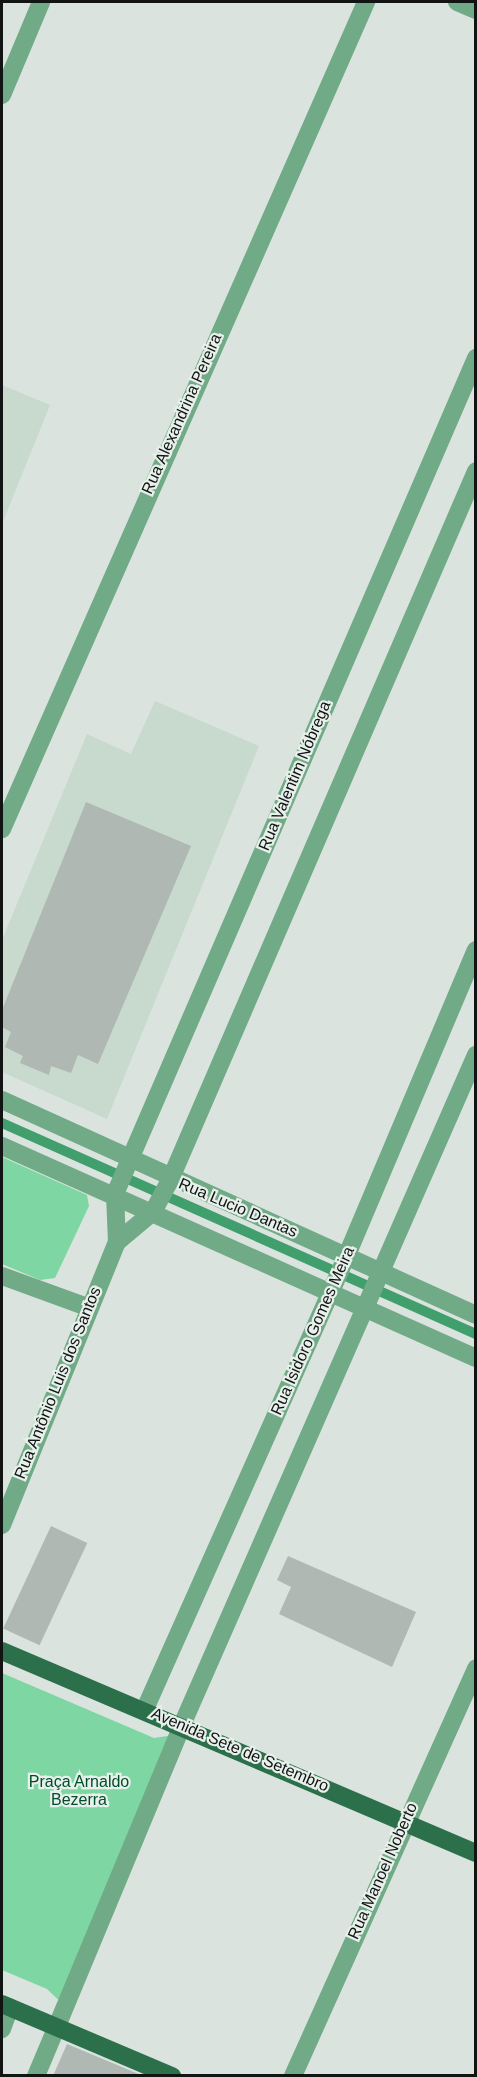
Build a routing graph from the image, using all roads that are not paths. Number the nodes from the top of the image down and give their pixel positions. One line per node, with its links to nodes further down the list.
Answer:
1 (41, 2): 5 (street)
2 (366, 2): 8 (street, Rua Alexandrina Pereira)
3 (457, 2): 4 (street)
4 (476, 10)
5 (2, 95)
6 (476, 358): 13 (street, Rua Valentim Nóbrega)
7 (476, 471): 14 (street)
8 (2, 829)
9 (476, 950): 18 (street, Rua Isidoro Gomes Meira)
10 (476, 1055): 19 (street)
11 (2, 1100): 13 (street, Rua Lucio Dantas)
12 (2, 1146): 15 (street)
13 (130, 1160): 14 (street, Rua Lucio Dantas); 15 (street, Rua Valentim Nóbrega)
14 (171, 1178): 16 (street); 18 (street, Rua Lucio Dantas)
15 (115, 1194): 16 (street); 17 (street, Rua Antônio Luis dos Santos)
16 (153, 1212): 17 (street, Rua Antônio Luis dos Santos); 21 (street)
17 (117, 1242): 23 (street, Rua Antônio Luis dos Santos)
18 (347, 1255): 19 (street, Rua Lucio Dantas); 21 (street, Rua Isidoro Gomes Meira)
19 (379, 1269): 22 (street); 24 (street, Rua Lucio Dantas)
20 (2, 1276): 23 (street)
21 (330, 1291): 22 (street); 29 (street, Rua Isidoro Gomes Meira)
22 (365, 1306): 25 (street); 30 (street)
23 (87, 1307): 26 (street, Rua Antônio Luis dos Santos)
24 (476, 1315)
25 (476, 1358)
26 (2, 1525)
27 (2, 1651): 29 (main road, Avenida Sete de Setembro)
28 (476, 1668): 31 (street, Rua Manoel Noberto)
29 (145, 1709): 30 (main road, Avenida Sete de Setembro)
30 (182, 1725): 31 (main road, Avenida Sete de Setembro); 34 (street)
31 (404, 1822): 32 (main road, Avenida Sete de Setembro); 38 (street, Rua Manoel Noberto)
32 (476, 1853)
33 (6, 2006): 34 (main road); 35 (street)
34 (57, 2026): 36 (street); 37 (main road)
35 (2, 2029)
36 (36, 2076)
37 (172, 2076)
38 (293, 2076)

